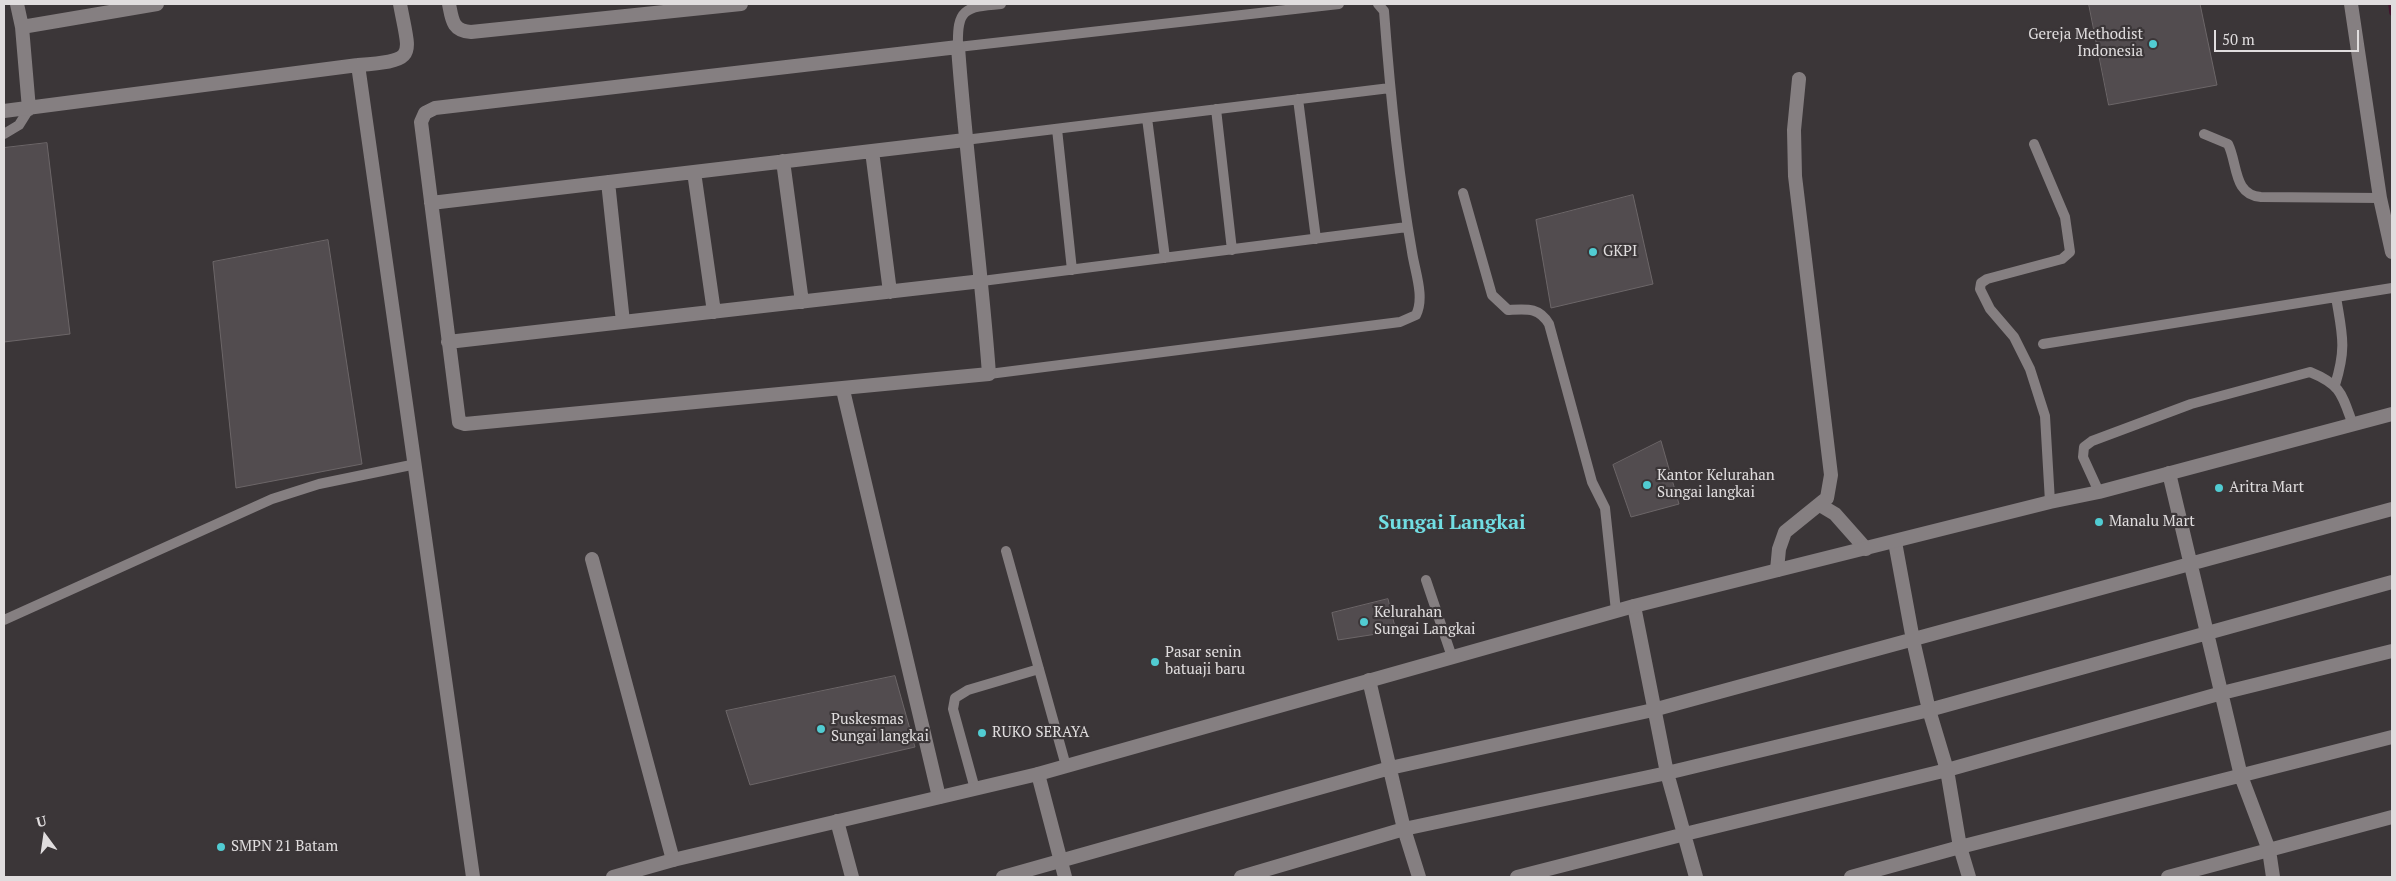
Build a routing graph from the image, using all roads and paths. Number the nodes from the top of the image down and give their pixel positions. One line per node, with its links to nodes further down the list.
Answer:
1 (17, 4): 12 (street)
2 (157, 4): 11 (street)
3 (400, 4): 14 (street)
4 (449, 4): 10 (street)
5 (741, 4): 10 (street)
6 (1001, 4): 13 (lane)
7 (1338, 4): 13 (lane)
8 (1378, 4): 16 (lane)
9 (2350, 4): 32 (street)
10 (691, 7)
11 (104, 8): 12 (street)
12 (22, 27): 18 (street)
13 (958, 48): 25 (street); 33 (street)
14 (358, 65): 18 (street); 54 (street)
15 (1800, 79): 58 (street)
16 (1390, 88): 17 (lane); 34 (lane)
17 (1298, 99): 19 (lane); 35 (lane)
18 (29, 109): 20 (street); 23 (lane)
19 (1216, 109): 21 (lane); 36 (lane)
20 (4, 111)
21 (1147, 118): 22 (lane); 38 (lane)
22 (1057, 129): 25 (lane); 39 (lane)
23 (4, 134)
24 (2204, 134): 32 (lane)
25 (965, 140): 27 (street); 40 (street)
26 (2034, 144): 57 (lane)
27 (872, 151): 28 (street); 42 (street)
28 (783, 161): 29 (street); 44 (street)
29 (694, 172): 30 (street); 45 (street)
30 (608, 182): 33 (street); 46 (street)
31 (1463, 193): 69 (lane)
32 (2380, 198): 37 (street)
33 (431, 203): 47 (street)
34 (1407, 227): 35 (lane); 49 (lane)
35 (1316, 239): 36 (lane)
36 (1232, 250): 38 (lane)
37 (2392, 252)
38 (1165, 258): 39 (lane)
39 (1072, 270): 40 (lane)
40 (982, 281): 42 (street); 49 (street)
41 (2392, 288): 43 (lane)
42 (890, 292): 44 (street)
43 (2336, 297): 48 (lane); 50 (lane)
44 (802, 302): 45 (street)
45 (714, 312): 46 (street)
46 (622, 322): 47 (street)
47 (448, 342): 51 (street)
48 (2043, 344)
49 (989, 374): 51 (street)
50 (2335, 385): 53 (lane); 56 (lane)
51 (843, 390): 88 (street)
52 (2392, 414): 53 (street)
53 (2353, 425): 55 (street)
54 (416, 464): 70 (lane); 97 (street)
55 (2169, 473): 56 (street); 64 (street)
56 (2099, 492): 57 (street)
57 (2050, 502): 60 (street)
58 (1820, 505): 61 (street); 65 (street)
59 (2392, 509): 64 (street)
60 (1895, 542): 61 (street); 72 (street)
61 (1866, 549): 65 (street)
62 (1006, 550): 75 (lane)
63 (592, 559): 95 (street)
64 (2191, 564): 71 (street); 72 (street)
65 (1777, 570): 68 (street)
66 (1426, 580): 74 (lane)
67 (2392, 582): 71 (street)
68 (1634, 606): 69 (street); 78 (street)
69 (1616, 611): 74 (street)
70 (4, 620)
71 (2206, 634): 77 (street); 79 (street)
72 (1913, 640): 78 (street); 79 (street)
73 (2392, 651): 77 (street)
74 (1452, 657): 76 (street)
75 (1039, 669): 81 (lane); 87 (lane)
76 (1369, 680): 81 (street); 82 (street)
77 (2222, 693): 83 (street); 86 (street)
78 (1653, 710): 82 (street); 84 (street)
79 (1929, 710): 83 (street); 84 (street)
80 (2392, 737): 86 (street)
81 (1066, 766): 85 (street)
82 (1390, 768): 91 (street); 96 (street)
83 (1947, 770): 92 (street); 93 (street)
84 (1667, 773): 91 (street); 92 (street)
85 (1038, 774): 87 (street); 96 (street)
86 (2241, 776): 93 (street); 94 (street)
87 (975, 789): 88 (street)
88 (939, 797): 90 (street)
89 (2392, 817): 94 (street)
90 (837, 821): 95 (street); 99 (street)
91 (1404, 829): 102 (street); 103 (street)
92 (1685, 834): 104 (street); 105 (street)
93 (1960, 847): 106 (street); 107 (street)
94 (2269, 850): 108 (street); 109 (street)
95 (673, 860): 98 (street)
96 (1061, 862): 100 (street); 101 (street)
97 (473, 877)
98 (613, 877)
99 (852, 877)
100 (1003, 877)
101 (1065, 877)
102 (1242, 877)
103 (1419, 877)
104 (1518, 877)
105 (1696, 877)
106 (1851, 877)
107 (1969, 877)
108 (2168, 877)
109 (2273, 877)

